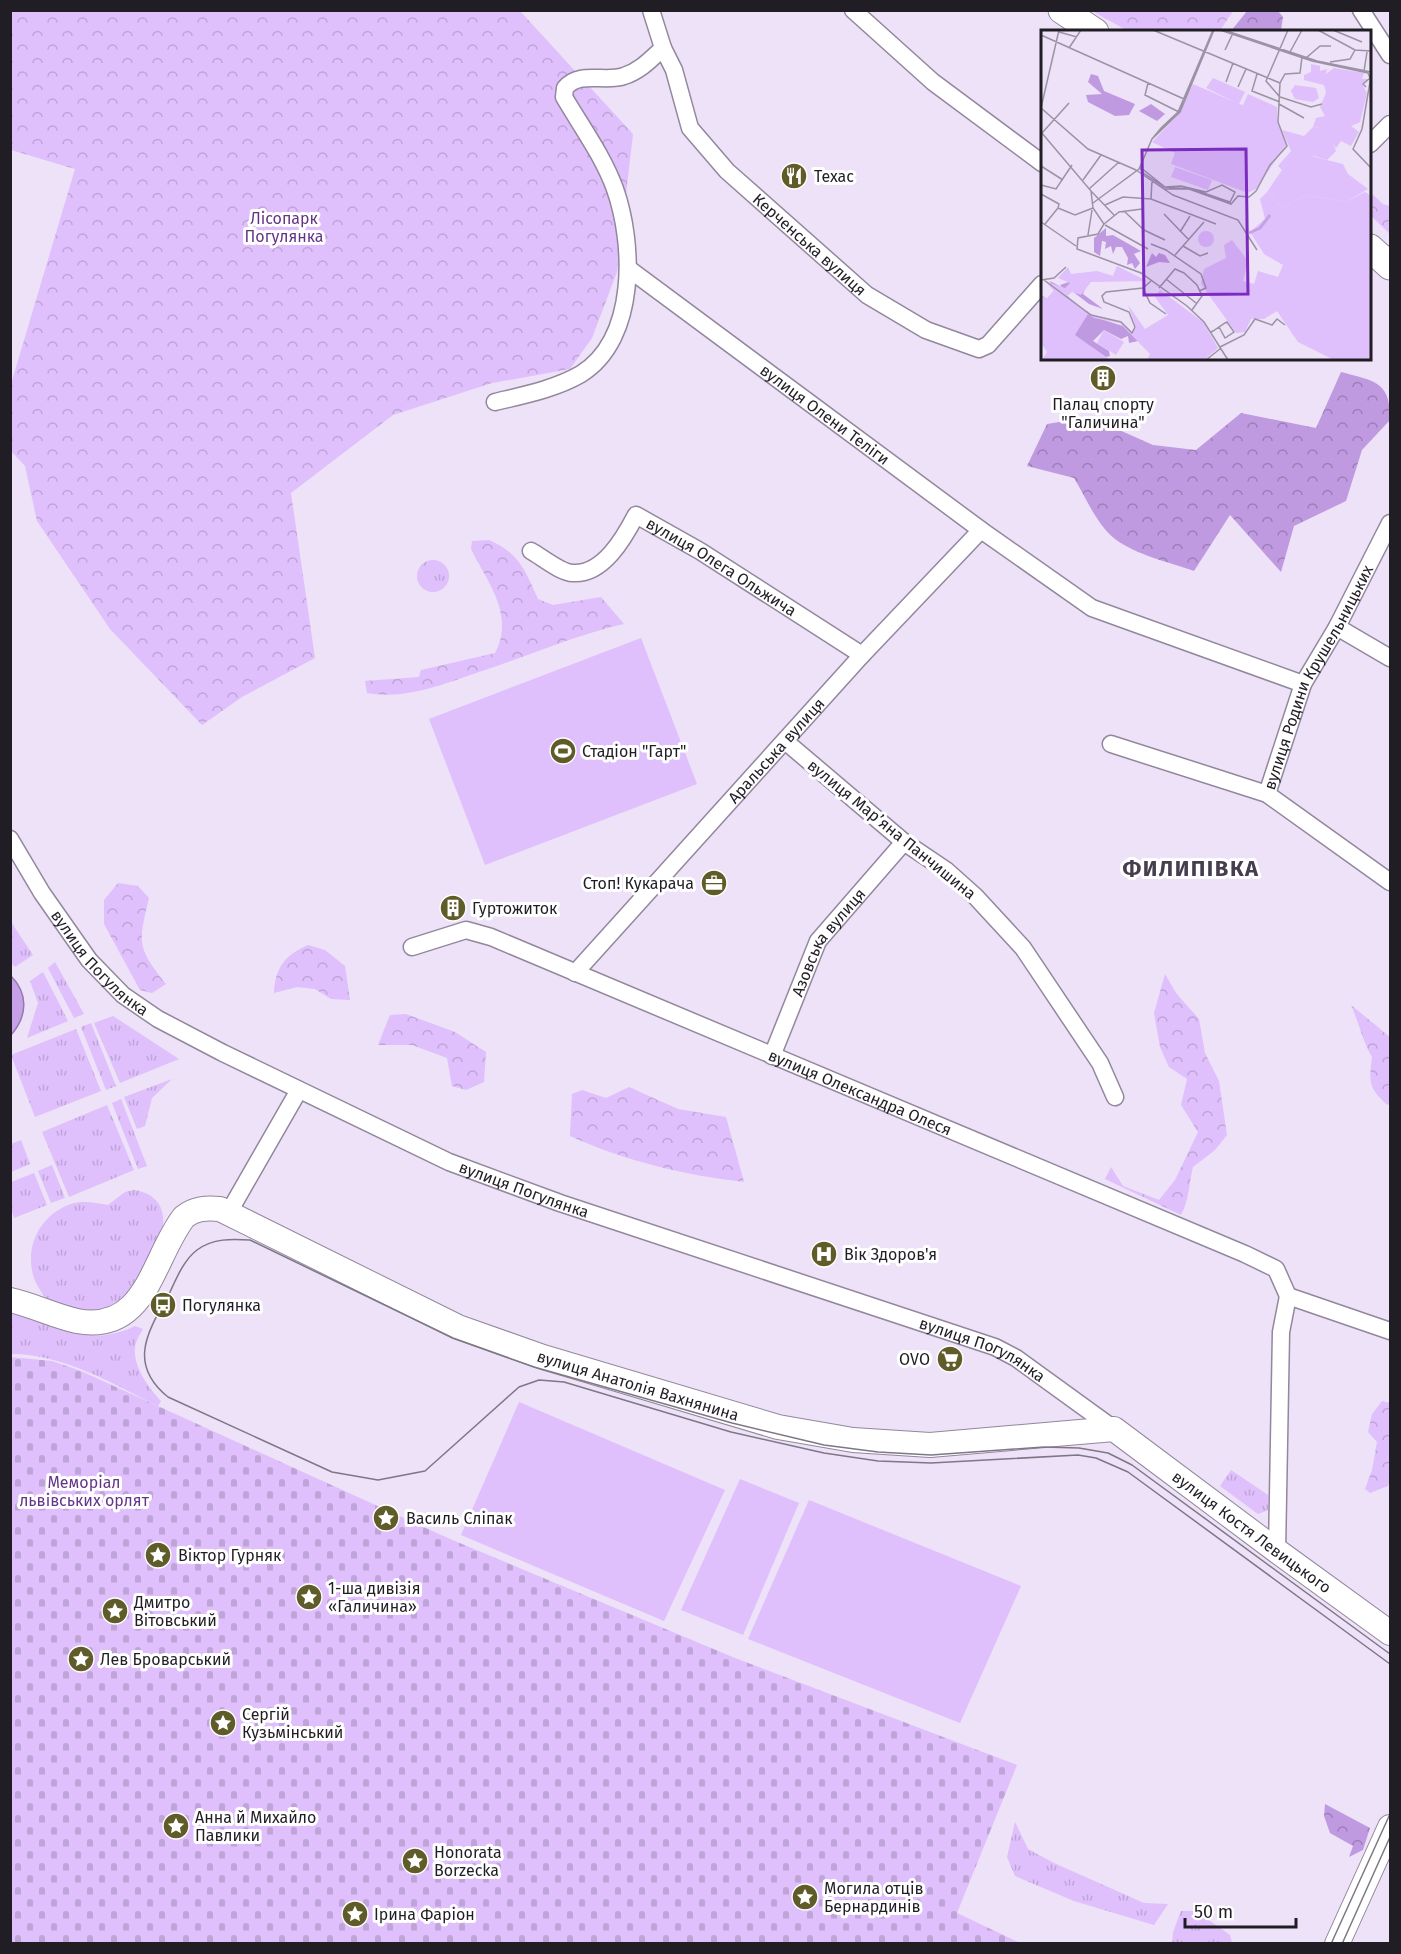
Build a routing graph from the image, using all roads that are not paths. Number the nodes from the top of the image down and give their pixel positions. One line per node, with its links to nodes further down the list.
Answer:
1 (651, 10): 6 (street, Керченська вулиця)
2 (853, 10): 10 (street)
3 (1062, 10): 5 (main road)
4 (1360, 10): 7 (street)
5 (1092, 30)
6 (663, 48): 13 (street); 14 (street, Керченська вулиця)
7 (1390, 55)
8 (1390, 124): 9 (street)
9 (1371, 143)
10 (1041, 162)
11 (1371, 249): 12 (main road)
12 (1390, 267)
13 (629, 269): 15 (street); 17 (street, вулиця Олени Теліги)
14 (1041, 285)
15 (495, 402)
16 (1390, 523): 19 (street, вулиця Родини Крушельницьких)
17 (981, 530): 20 (street, Аральська вулиця); 22 (street, вулиця Олени Теліги)
18 (531, 551): 20 (street, вулиця Олега Ольжича)
19 (1336, 627): 21 (street); 22 (street, вулиця Родини Крушельницьких)
20 (862, 655): 23 (street, Аральська вулиця)
21 (1390, 658)
22 (1303, 684): 25 (street, вулиця Родини Крушельницьких)
23 (785, 741): 27 (street, вулиця Марʼяна Панчишина); 30 (street, Аральська вулиця)
24 (1111, 744): 25 (street)
25 (1267, 794): 28 (street, вулиця Родини Крушельницьких)
26 (10, 838): 32 (street, вулиця Погулянка)
27 (904, 842): 31 (street, Азовська вулиця); 33 (street, вулиця Марʼяна Панчишина)
28 (1390, 882)
29 (412, 947): 30 (street, вулиця Олександра Олеся)
30 (576, 973): 31 (street, вулиця Олександра Олеся)
31 (772, 1056): 35 (street, вулиця Олександра Олеся)
32 (299, 1090): 34 (street); 38 (street, вулиця Погулянка)
33 (1115, 1097)
34 (229, 1212): 36 (street, вулиця Анатолія Вахнянина); 38 (street, вулиця Анатолія Вахнянина)
35 (1288, 1296): 37 (street); 39 (street)
36 (10, 1299)
37 (1390, 1330)
38 (1114, 1429): 39 (street, вулиця Костя Левицького)
39 (1277, 1551): 40 (street, вулиця Костя Левицького)
40 (1390, 1633)
41 (1390, 1827): 42 (street)
42 (1337, 1944)

